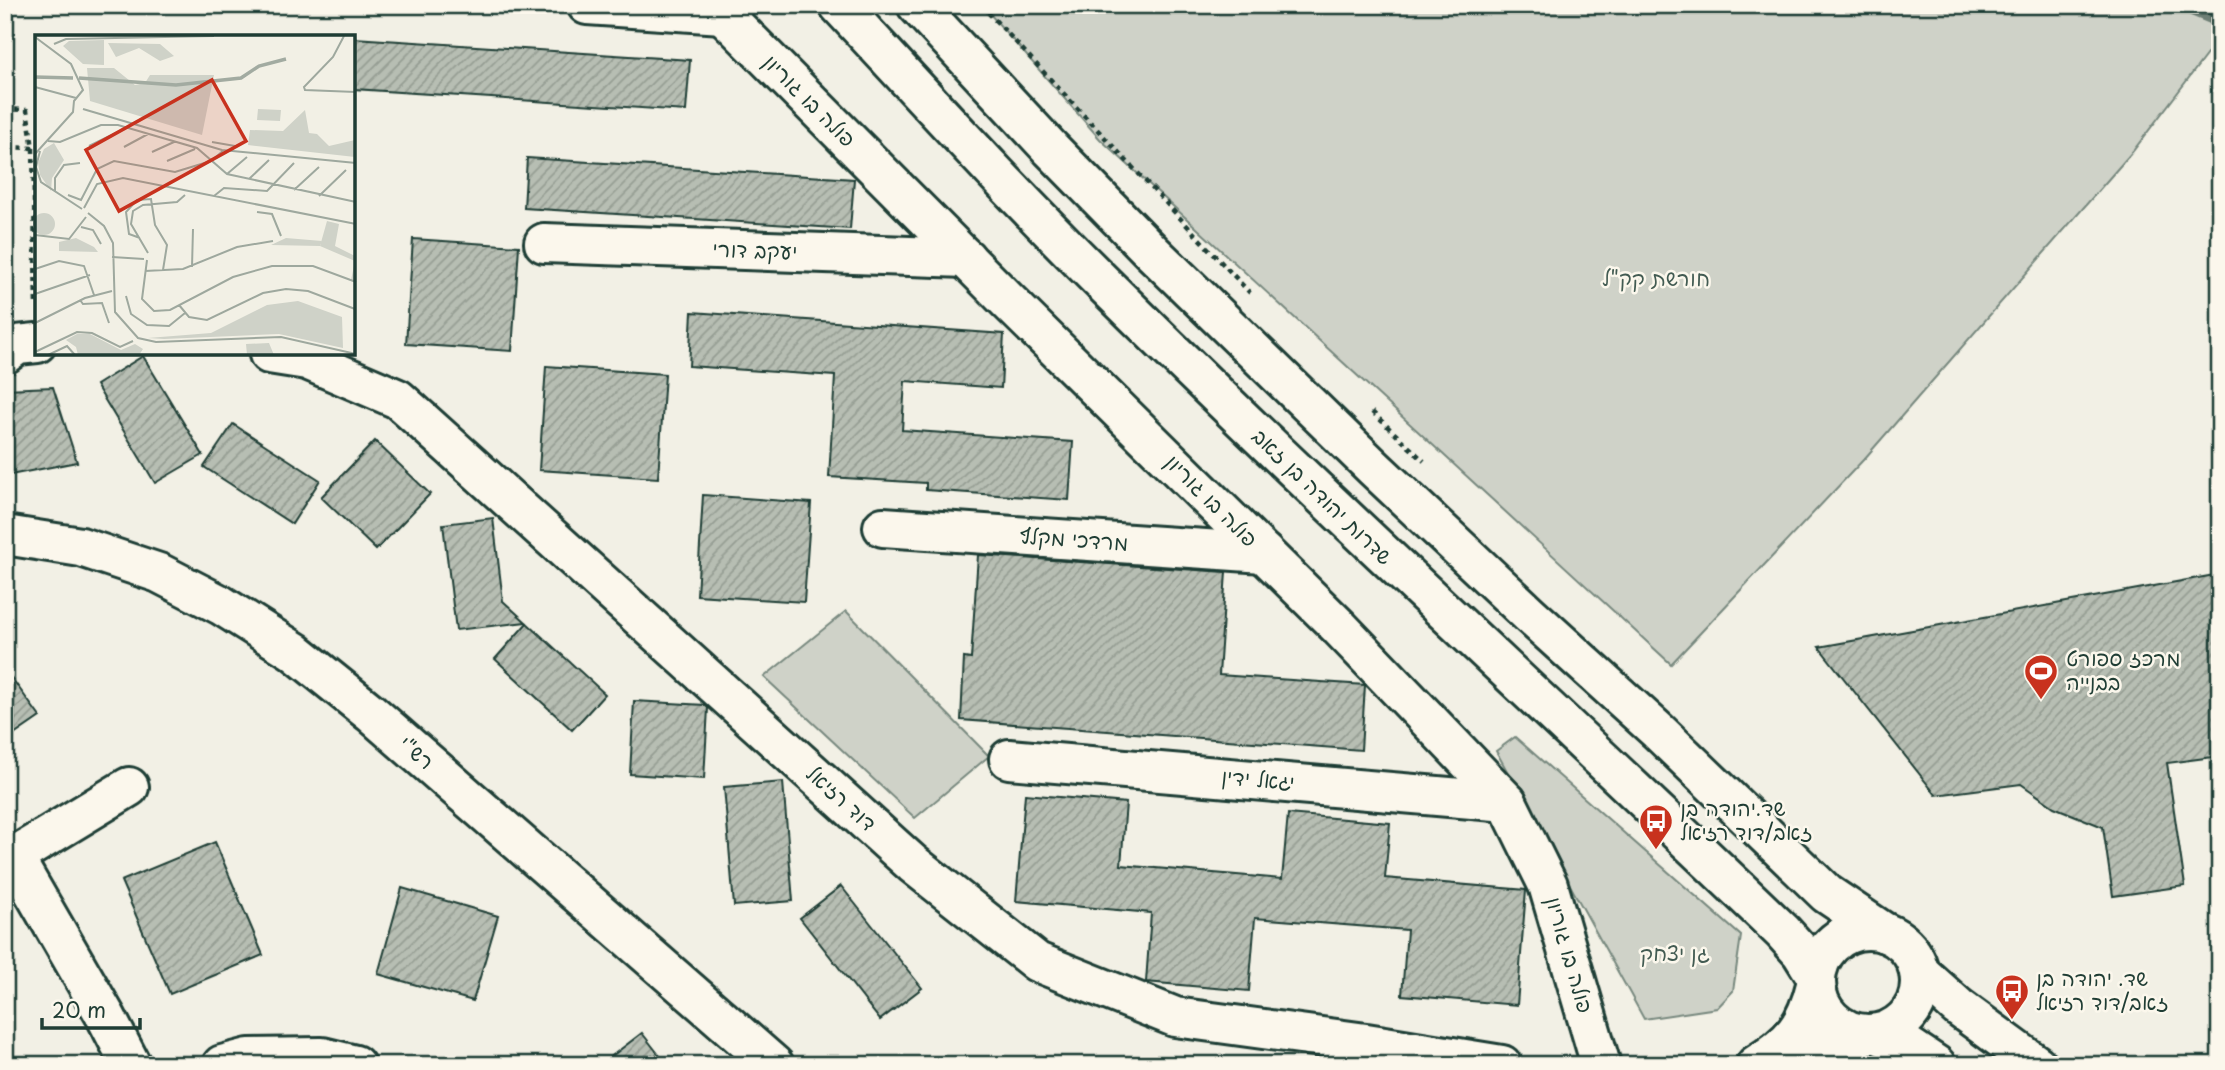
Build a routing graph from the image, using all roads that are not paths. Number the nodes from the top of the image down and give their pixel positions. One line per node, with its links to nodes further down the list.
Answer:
1 (587, 5): 4 (street)
2 (839, 5): 19 (street, שדרות יהודה בן זאב)
3 (917, 5): 17 (street)
4 (718, 10): 6 (street, פולה בו גוריון)
5 (544, 243): 6 (street, יעקב דורי)
6 (966, 258): 12 (street, פולה בו גוריון)
7 (35, 343): 8 (street)
8 (5, 354)
9 (276, 355): 25 (street, דוד רזיאל)
10 (883, 527): 12 (street, מרדכי מקלף)
11 (5, 535): 24 (street, רש"י)
12 (1264, 553): 15 (street, פולה בו גוריון)
13 (1009, 759): 15 (street, יגאל ידין)
14 (129, 787): 16 (street)
15 (1507, 802): 26 (street, פולה בו גוריון)
16 (9, 859): 21 (street)
17 (1885, 933): 18 (street); 19 (street)
18 (1919, 972): 20 (street); 30 (street)
19 (1816, 981): 20 (street); 27 (street)
20 (1872, 1034): 28 (street); 29 (street)
21 (131, 1065)
22 (222, 1065): 23 (street)
23 (355, 1065)
24 (774, 1065)
25 (1502, 1065)
26 (1601, 1065)
27 (1756, 1065)
28 (1777, 1065)
29 (1936, 1065)
30 (2037, 1065)

